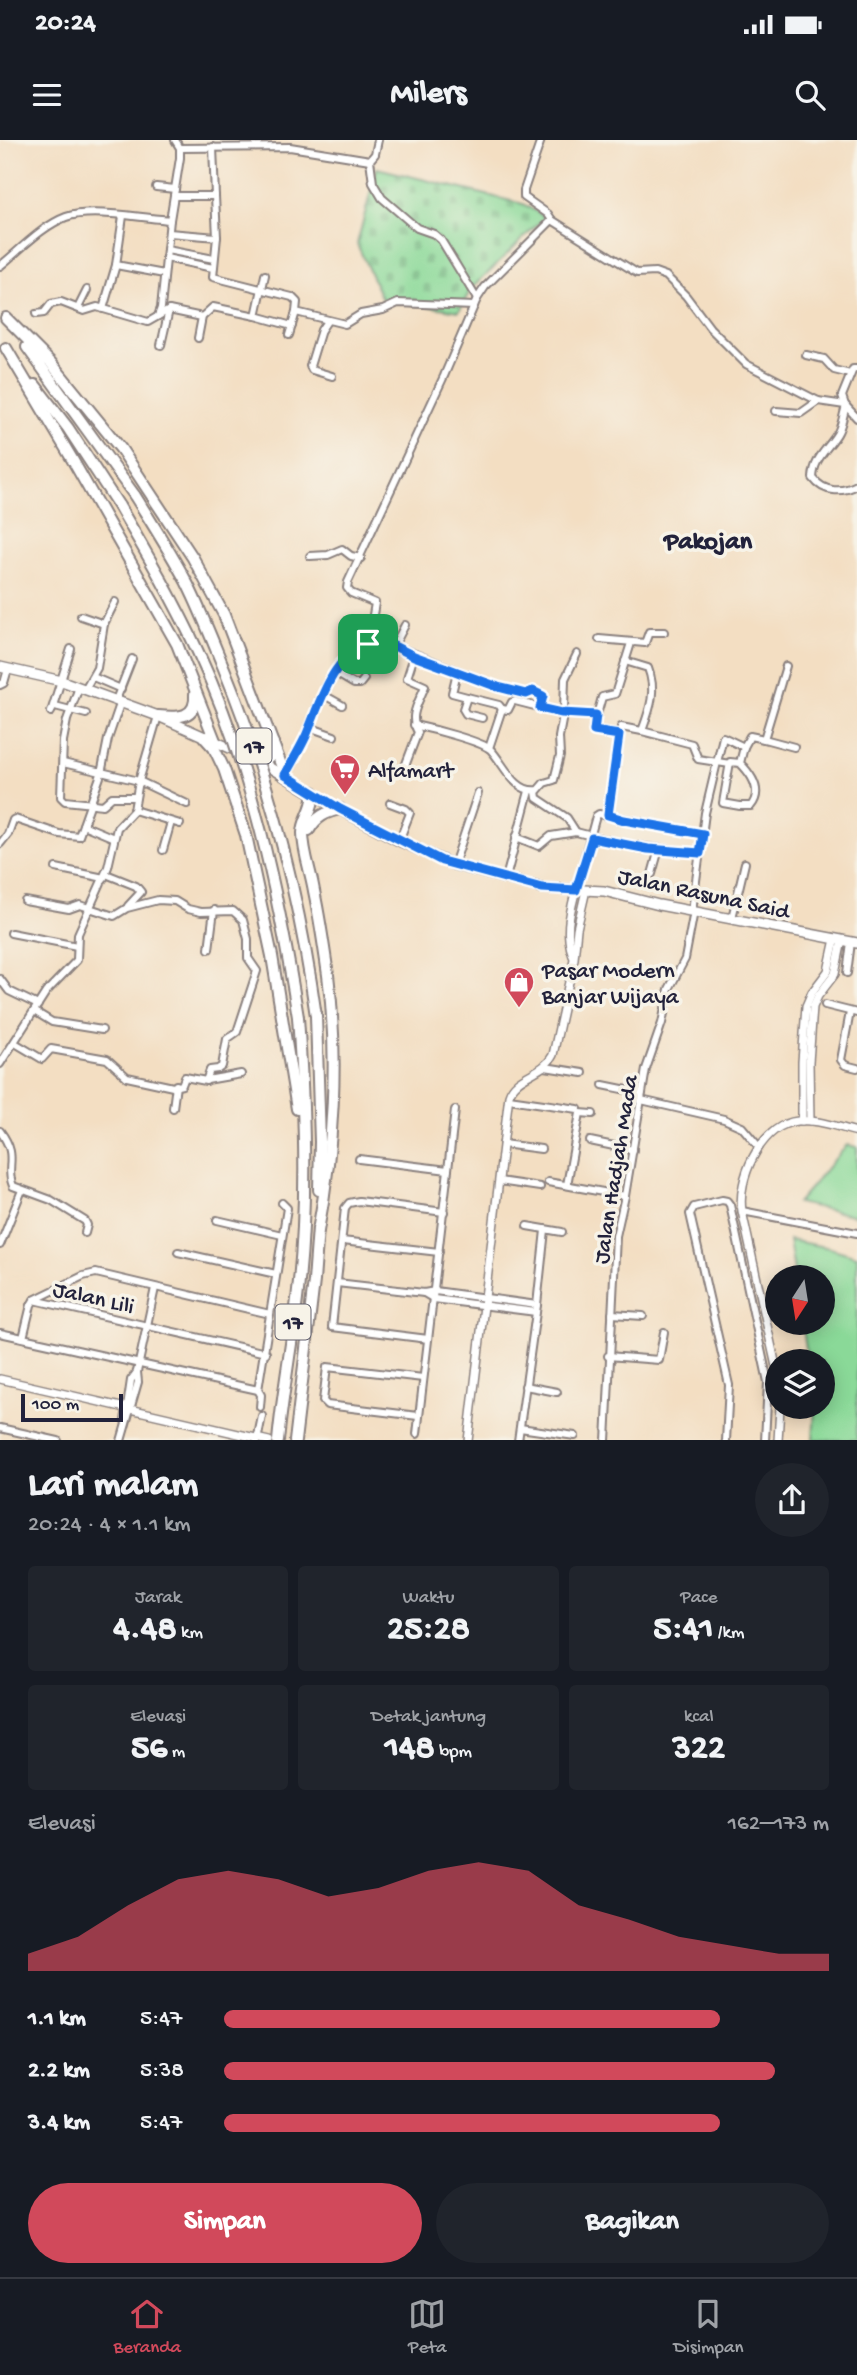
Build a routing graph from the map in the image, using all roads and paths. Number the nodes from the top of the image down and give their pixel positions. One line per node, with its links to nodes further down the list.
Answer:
1 (175, 140): 6 (street)
2 (378, 140): 7 (street)
3 (541, 140): 13 (street)
4 (239, 143): 5 (street); 7 (street)
5 (213, 147): 6 (street); 10 (street)
6 (180, 148): 9 (street)
7 (370, 160): 26 (street)
8 (156, 187): 9 (street)
9 (175, 192): 10 (street); 12 (street)
10 (215, 196): 15 (street)
11 (123, 216): 12 (street); 19 (street); 20 (street)
12 (170, 220): 14 (street)
13 (552, 220): 26 (street); 46 (street)
14 (169, 233): 15 (street); 16 (street)
15 (217, 237): 18 (street)
16 (167, 250): 17 (street); 18 (street)
17 (166, 258): 21 (street); 22 (street)
18 (214, 259): 21 (street)
19 (116, 265): 22 (street); 28 (street)
20 (0, 266)
21 (214, 268): 25 (street)
22 (164, 274): 33 (street)
23 (265, 275): 25 (street)
24 (87, 290): 27 (street)
25 (263, 290): 30 (street); 34 (street)
26 (475, 302): 36 (street); 52 (street)
27 (78, 308): 28 (street); 31 (street)
28 (103, 309): 33 (street)
29 (169, 310): 33 (street); 35 (street); 41 (street)
30 (296, 313): 36 (street); 37 (street)
31 (36, 314)
32 (3, 315): 97 (highway); 201 (highway, 17, bridge)
33 (159, 316)
34 (256, 316): 35 (street); 37 (street)
35 (202, 317): 39 (street)
36 (327, 321): 45 (street)
37 (292, 326): 38 (street)
38 (289, 335)
39 (198, 338)
40 (3, 344): 75 (highway); 183 (highway, 17, bridge)
41 (161, 345)
42 (806, 355): 44 (street)
43 (857, 369): 44 (street)
44 (850, 374): 47 (street)
45 (332, 376)
46 (818, 401): 47 (street); 48 (street)
47 (845, 406): 49 (street); 50 (street)
48 (776, 411)
49 (857, 418)
50 (857, 485)
51 (310, 556): 52 (street)
52 (360, 558): 60 (street)
53 (115, 602): 55 (street)
54 (90, 607): 55 (street)
55 (104, 624): 71 (street)
56 (405, 625): 61 (street)
57 (664, 632): 59 (street)
58 (599, 639): 59 (street)
59 (631, 643): 66 (street)
60 (368, 644): 61 (street); 69 (street)
61 (394, 646): 64 (street)
62 (71, 649): 73 (street)
63 (577, 654): 85 (street)
64 (414, 656): 70 (street); 90 (street)
65 (132, 659): 77 (street)
66 (625, 661): 87 (street); 92 (street)
67 (786, 666): 96 (street)
68 (4, 668): 73 (main road, Jalan Rasuna Said); 74 (street)
69 (334, 672): 72 (street); 78 (street)
70 (457, 672): 79 (street); 82 (street)
71 (93, 677): 76 (street); 77 (street)
72 (364, 679)
73 (62, 681): 76 (main road, Jalan Rasuna Said); 83 (street)
74 (0, 685)
75 (195, 686): 88 (highway); 98 (highway)
76 (82, 688): 80 (main road, Jalan Rasuna Said); 83 (street)
77 (121, 689): 80 (street)
78 (324, 695): 81 (street); 91 (street)
79 (467, 697): 84 (street); 89 (street)
80 (118, 701): 88 (main road, Jalan Rasuna Said); 110 (street)
81 (342, 705)
82 (540, 708): 84 (street); 85 (street)
83 (71, 709): 86 (street); 104 (street)
84 (502, 709): 101 (street)
85 (562, 713): 87 (street); 113 (street)
86 (86, 714)
87 (596, 715): 93 (street)
88 (159, 716): 95 (main road, Jalan Rasuna Said); 112 (street)
89 (482, 719)
90 (414, 725): 101 (street); 109 (street)
91 (309, 727): 94 (street); 111 (street)
92 (642, 731): 93 (street); 106 (street)
93 (619, 735): 122 (street)
94 (334, 736)
95 (204, 737): 98 (main road, Jalan Rasuna Said); 108 (highway)
96 (764, 739): 99 (street); 100 (street)
97 (273, 740): 103 (highway); 111 (highway)
98 (216, 743): 102 (main road, Jalan Rasuna Said)
99 (744, 747): 105 (street); 106 (street, Jalan Hadjah Mada)
100 (794, 747)
101 (489, 748): 113 (street)
102 (235, 751): 103 (main road, Jalan Rasuna Said); 108 (highway)
103 (259, 761): 111 (main road, Jalan Rasuna Said)
104 (63, 763): 110 (street); 117 (street)
105 (740, 763): 107 (street); 107 (street)
106 (717, 764): 107 (street); 127 (street, Jalan Hadjah Mada)
107 (730, 764)
108 (224, 769): 183 (highway)
109 (404, 769)
110 (101, 774): 112 (street); 117 (street)
111 (285, 775): 114 (main road, Jalan Rasuna Said)
112 (139, 781): 116 (street); 119 (street)
113 (532, 791): 126 (street); 128 (street)
114 (313, 792): 120 (main road, Jalan Rasuna Said); 132 (highway)
115 (478, 793): 138 (street)
116 (136, 797): 117 (street); 121 (street)
117 (90, 802): 125 (street)
118 (390, 803): 131 (street)
119 (187, 804)
120 (340, 809): 131 (main road, Jalan Rasuna Said); 132 (highway)
121 (134, 810): 123 (street); 129 (street)
122 (608, 815): 127 (street); 130 (street)
123 (171, 822): 124 (street); 135 (street)
124 (180, 824)
125 (83, 825): 129 (street); 133 (street)
126 (576, 832): 128 (street); 130 (street)
127 (703, 834): 136 (street, Jalan Hadjah Mada)
128 (516, 837): 142 (street)
129 (114, 838): 141 (street)
130 (592, 838): 134 (street); 143 (street)
131 (399, 841): 138 (main road, Jalan Rasuna Said)
132 (304, 843): 201 (highway)
133 (0, 844)
134 (659, 849): 136 (street); 140 (street)
135 (163, 850)
136 (700, 853): 148 (street, Jalan Hadjah Mada)
137 (745, 863): 151 (street)
138 (454, 865): 142 (main road, Jalan Rasuna Said)
139 (56, 868): 141 (street)
140 (652, 874)
141 (105, 876): 145 (street); 146 (street)
142 (506, 878): 143 (main road, Jalan Rasuna Said)
143 (581, 890): 148 (main road, Jalan Rasuna Said); 149 (street); 150 (street)
144 (25, 901): 145 (street)
145 (90, 907): 146 (street); 154 (street)
146 (127, 908): 147 (street)
147 (215, 910): 155 (street); 169 (street)
148 (693, 911): 151 (main road, Jalan Rasuna Said); 172 (street, Jalan Hadjah Mada)
149 (569, 916): 150 (street); 156 (street)
150 (579, 918): 156 (street)
151 (732, 918): 153 (main road, Jalan Rasuna Said)
152 (10, 933): 154 (street)
153 (846, 941): 157 (street); 178 (street)
154 (77, 946): 160 (street)
155 (209, 948)
156 (574, 960): 165 (street)
157 (847, 973)
158 (0, 979): 160 (street)
159 (825, 1005): 161 (street)
160 (36, 1008): 162 (street); 163 (street)
161 (853, 1012): 166 (street)
162 (102, 1030)
163 (15, 1043): 164 (street); 170 (street)
164 (0, 1065)
165 (545, 1067): 167 (street); 173 (street)
166 (857, 1068)
167 (583, 1073)
168 (241, 1074): 169 (street)
169 (207, 1080): 170 (street)
170 (176, 1085): 174 (street)
171 (603, 1085): 172 (street)
172 (641, 1096): 184 (street); 186 (street, Jalan Hadjah Mada)
173 (509, 1099): 175 (street); 182 (street)
174 (173, 1108)
175 (578, 1109)
176 (455, 1110): 188 (street)
177 (593, 1114): 191 (street)
178 (806, 1121): 180 (street); 184 (street)
179 (0, 1131): 193 (street)
180 (857, 1132)
181 (590, 1141): 186 (street)
182 (503, 1143): 185 (street); 189 (street)
183 (303, 1147): 250 (highway, 17)
184 (759, 1147): 196 (street)
185 (541, 1149)
186 (634, 1150): 194 (street, Jalan Hadjah Mada)
187 (359, 1159): 188 (street)
188 (448, 1170): 197 (street)
189 (499, 1181): 192 (street); 217 (street)
190 (548, 1182): 191 (street)
191 (568, 1185): 194 (street)
192 (540, 1187)
193 (22, 1190): 203 (street); 207 (street)
194 (625, 1196): 220 (street, Jalan Hadjah Mada)
195 (282, 1203): 205 (street)
196 (742, 1211): 204 (street); 227 (street)
197 (444, 1212): 206 (street); 209 (street)
198 (216, 1220): 205 (street)
199 (527, 1226): 200 (street)
200 (544, 1230): 202 (street); 218 (street)
201 (318, 1231): 244 (highway, 17)
202 (562, 1232)
203 (85, 1233)
204 (857, 1233)
205 (282, 1235): 210 (street)
206 (342, 1241): 209 (street); 211 (street)
207 (0, 1245)
208 (178, 1252): 210 (street)
209 (439, 1252): 213 (street)
210 (276, 1274): 219 (street)
211 (337, 1283): 214 (street); 226 (street)
212 (155, 1288): 216 (street); 219 (street); 222 (street)
213 (435, 1291): 214 (street); 215 (street); 217 (street)
214 (424, 1293): 215 (street)
215 (434, 1299): 217 (street); 226 (street)
216 (34, 1300): 222 (street, Jalan Lili); 225 (street)
217 (484, 1301): 218 (street); 251 (street)
218 (537, 1309): 233 (street)
219 (270, 1314): 228 (street)
220 (612, 1314): 221 (street); 229 (street, Jalan Hadjah Mada)
221 (643, 1317)
222 (147, 1326): 228 (street, Jalan Lili); 230 (street)
223 (664, 1332): 229 (street)
224 (0, 1333): 225 (street)
225 (23, 1338): 230 (street)
226 (428, 1339): 231 (street)
227 (772, 1349)
228 (266, 1353): 234 (street)
229 (608, 1356): 253 (street, Jalan Hadjah Mada)
230 (137, 1369): 234 (street); 237 (street)
231 (423, 1378): 239 (street); 239 (street)
232 (0, 1379): 237 (street)
233 (525, 1386): 235 (street); 242 (street)
234 (259, 1389): 236 (street)
235 (558, 1392)
236 (260, 1407)
237 (129, 1408): 246 (street); 248 (street)
238 (262, 1416): 246 (street)
239 (418, 1416): 243 (street)
240 (779, 1419): 256 (street)
241 (0, 1428): 247 (street)
242 (520, 1428): 245 (street); 252 (street)
243 (417, 1434)
244 (296, 1435)
245 (575, 1436)
246 (258, 1439): 249 (street)
247 (58, 1440)
248 (121, 1440)
249 (269, 1440)
250 (278, 1440)
251 (468, 1440)
252 (519, 1440)
253 (606, 1440)
254 (726, 1440): 255 (street)
255 (765, 1440)
256 (778, 1440)

